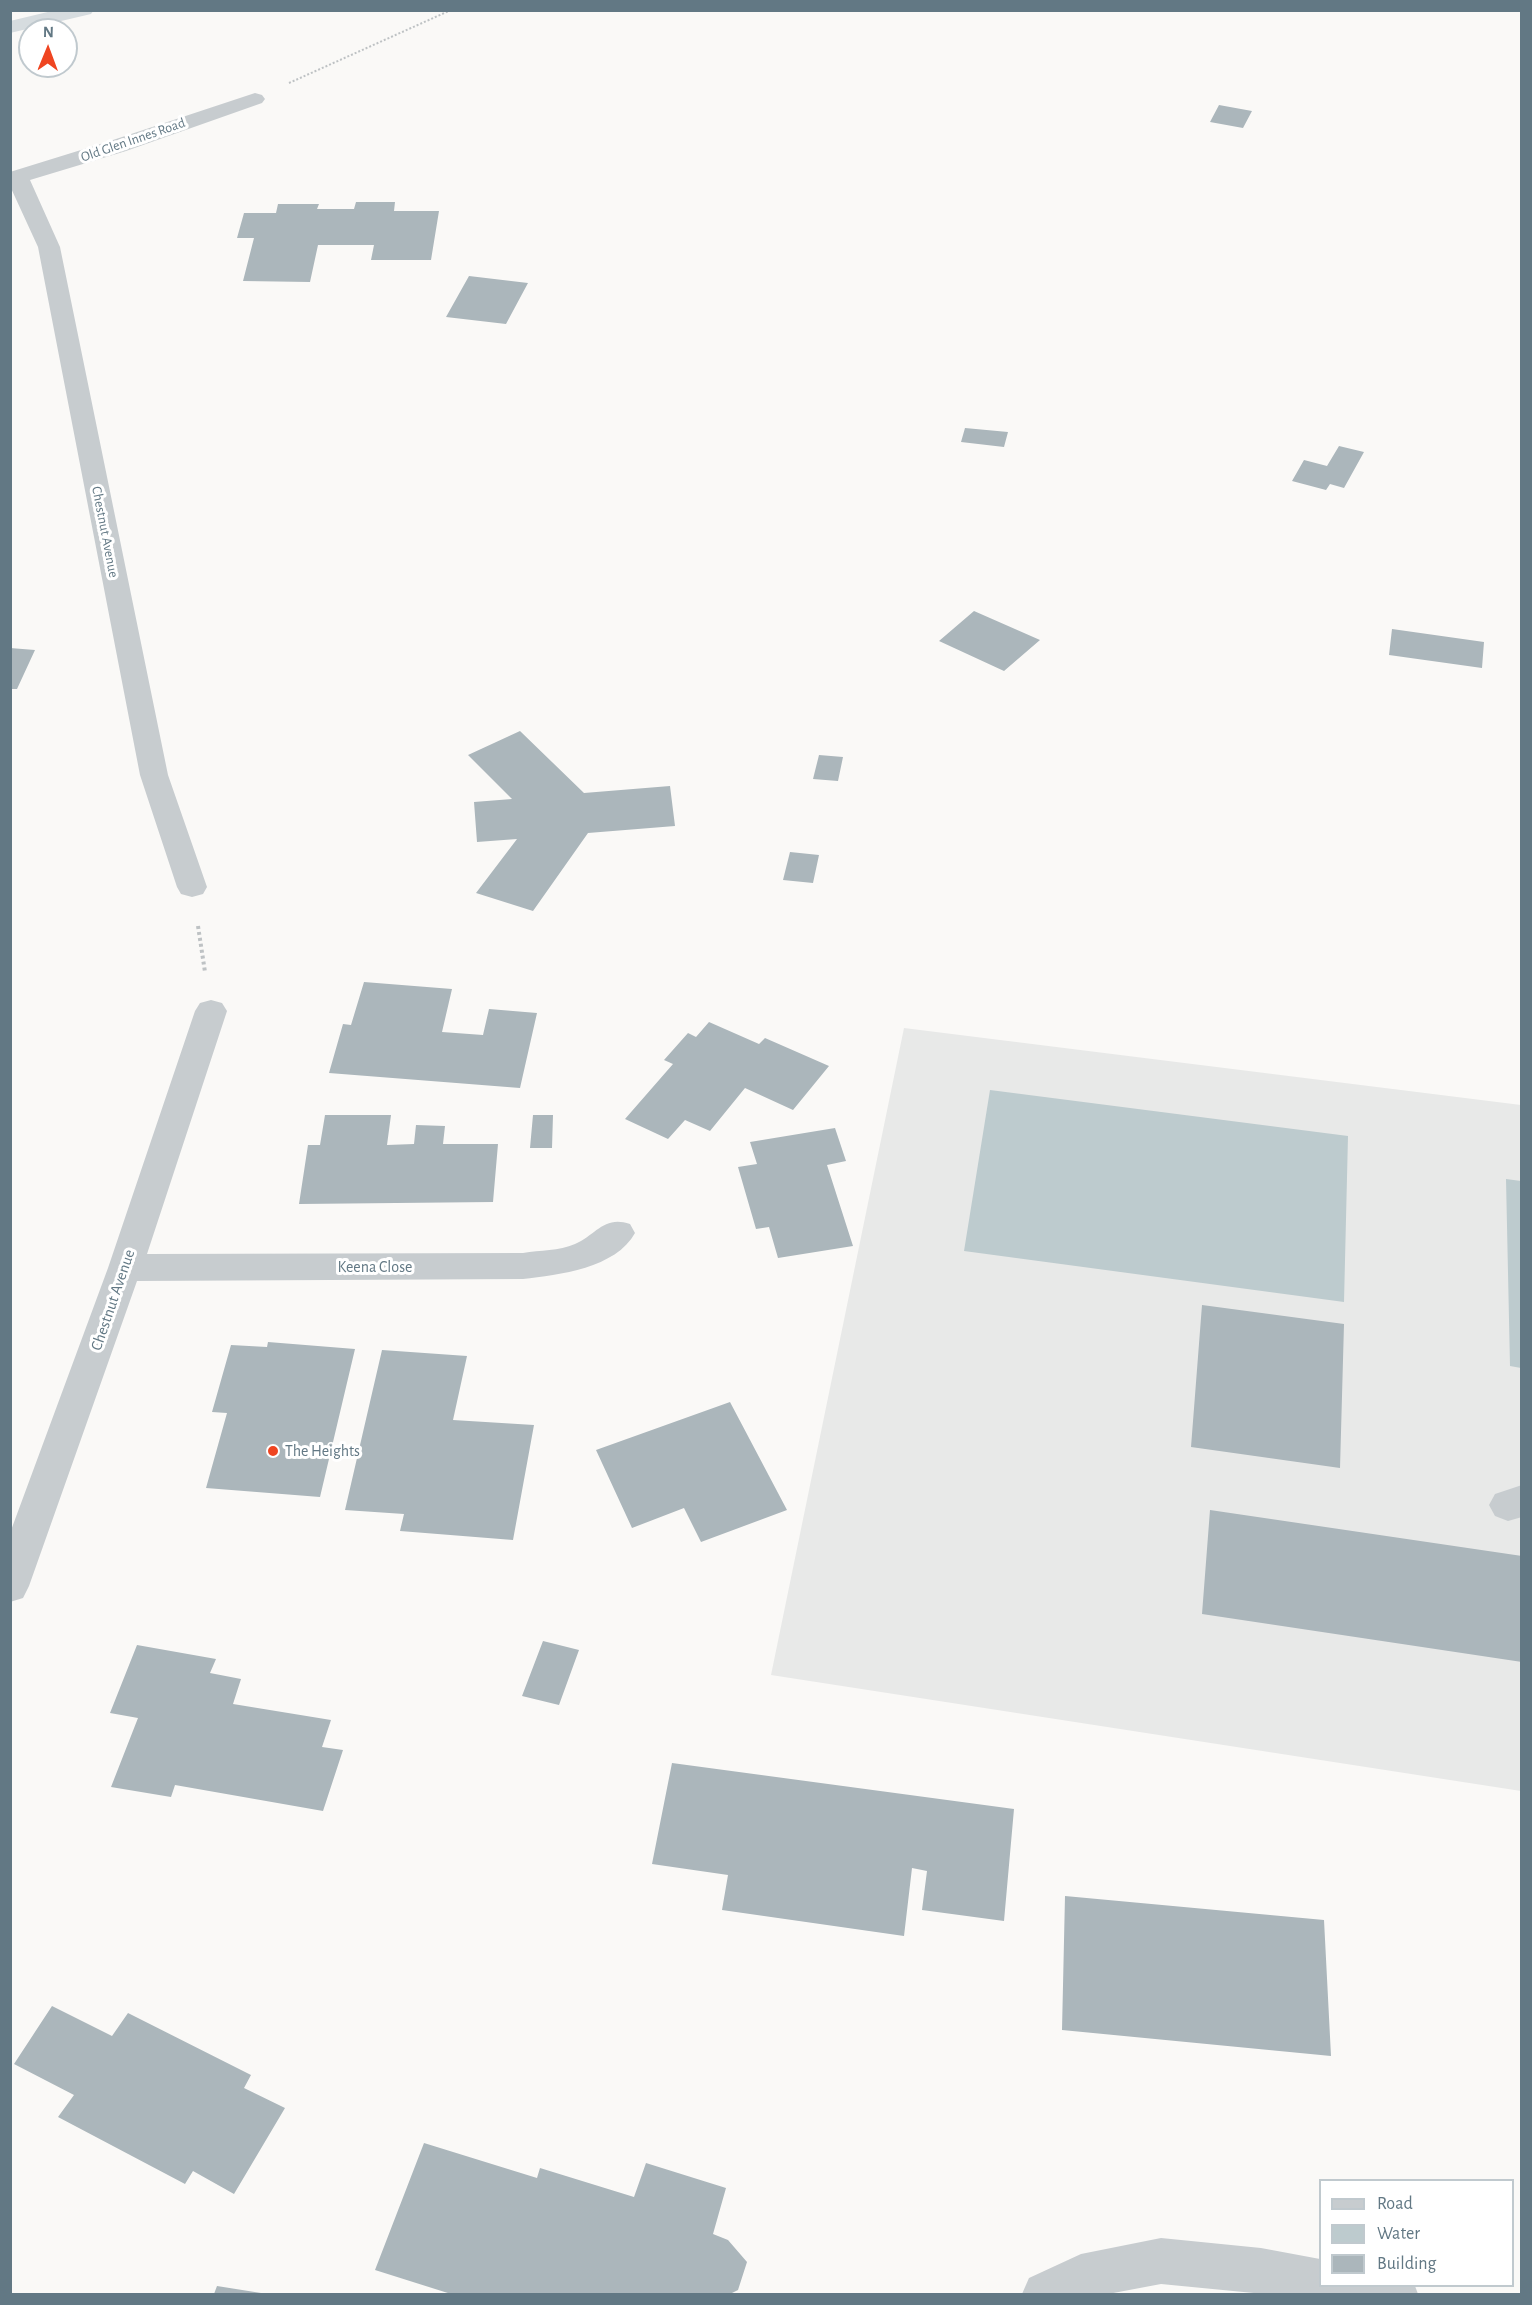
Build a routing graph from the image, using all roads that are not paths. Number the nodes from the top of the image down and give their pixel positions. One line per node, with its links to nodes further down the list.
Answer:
1 (84, 10): 2 (highway)
2 (10, 27)
3 (255, 99): 4 (street, Old Glen Innes Road)
4 (14, 179): 5 (street, Chestnut Avenue)
5 (192, 887)
6 (210, 1011): 8 (street, Chestnut Avenue)
7 (618, 1233): 8 (street, Keena Close)
8 (125, 1269): 9 (street, Chestnut Avenue)
9 (10, 1586)
10 (1319, 2282): 12 (street)
11 (1349, 2287): 13 (street)
12 (1045, 2295)
13 (1395, 2295)

